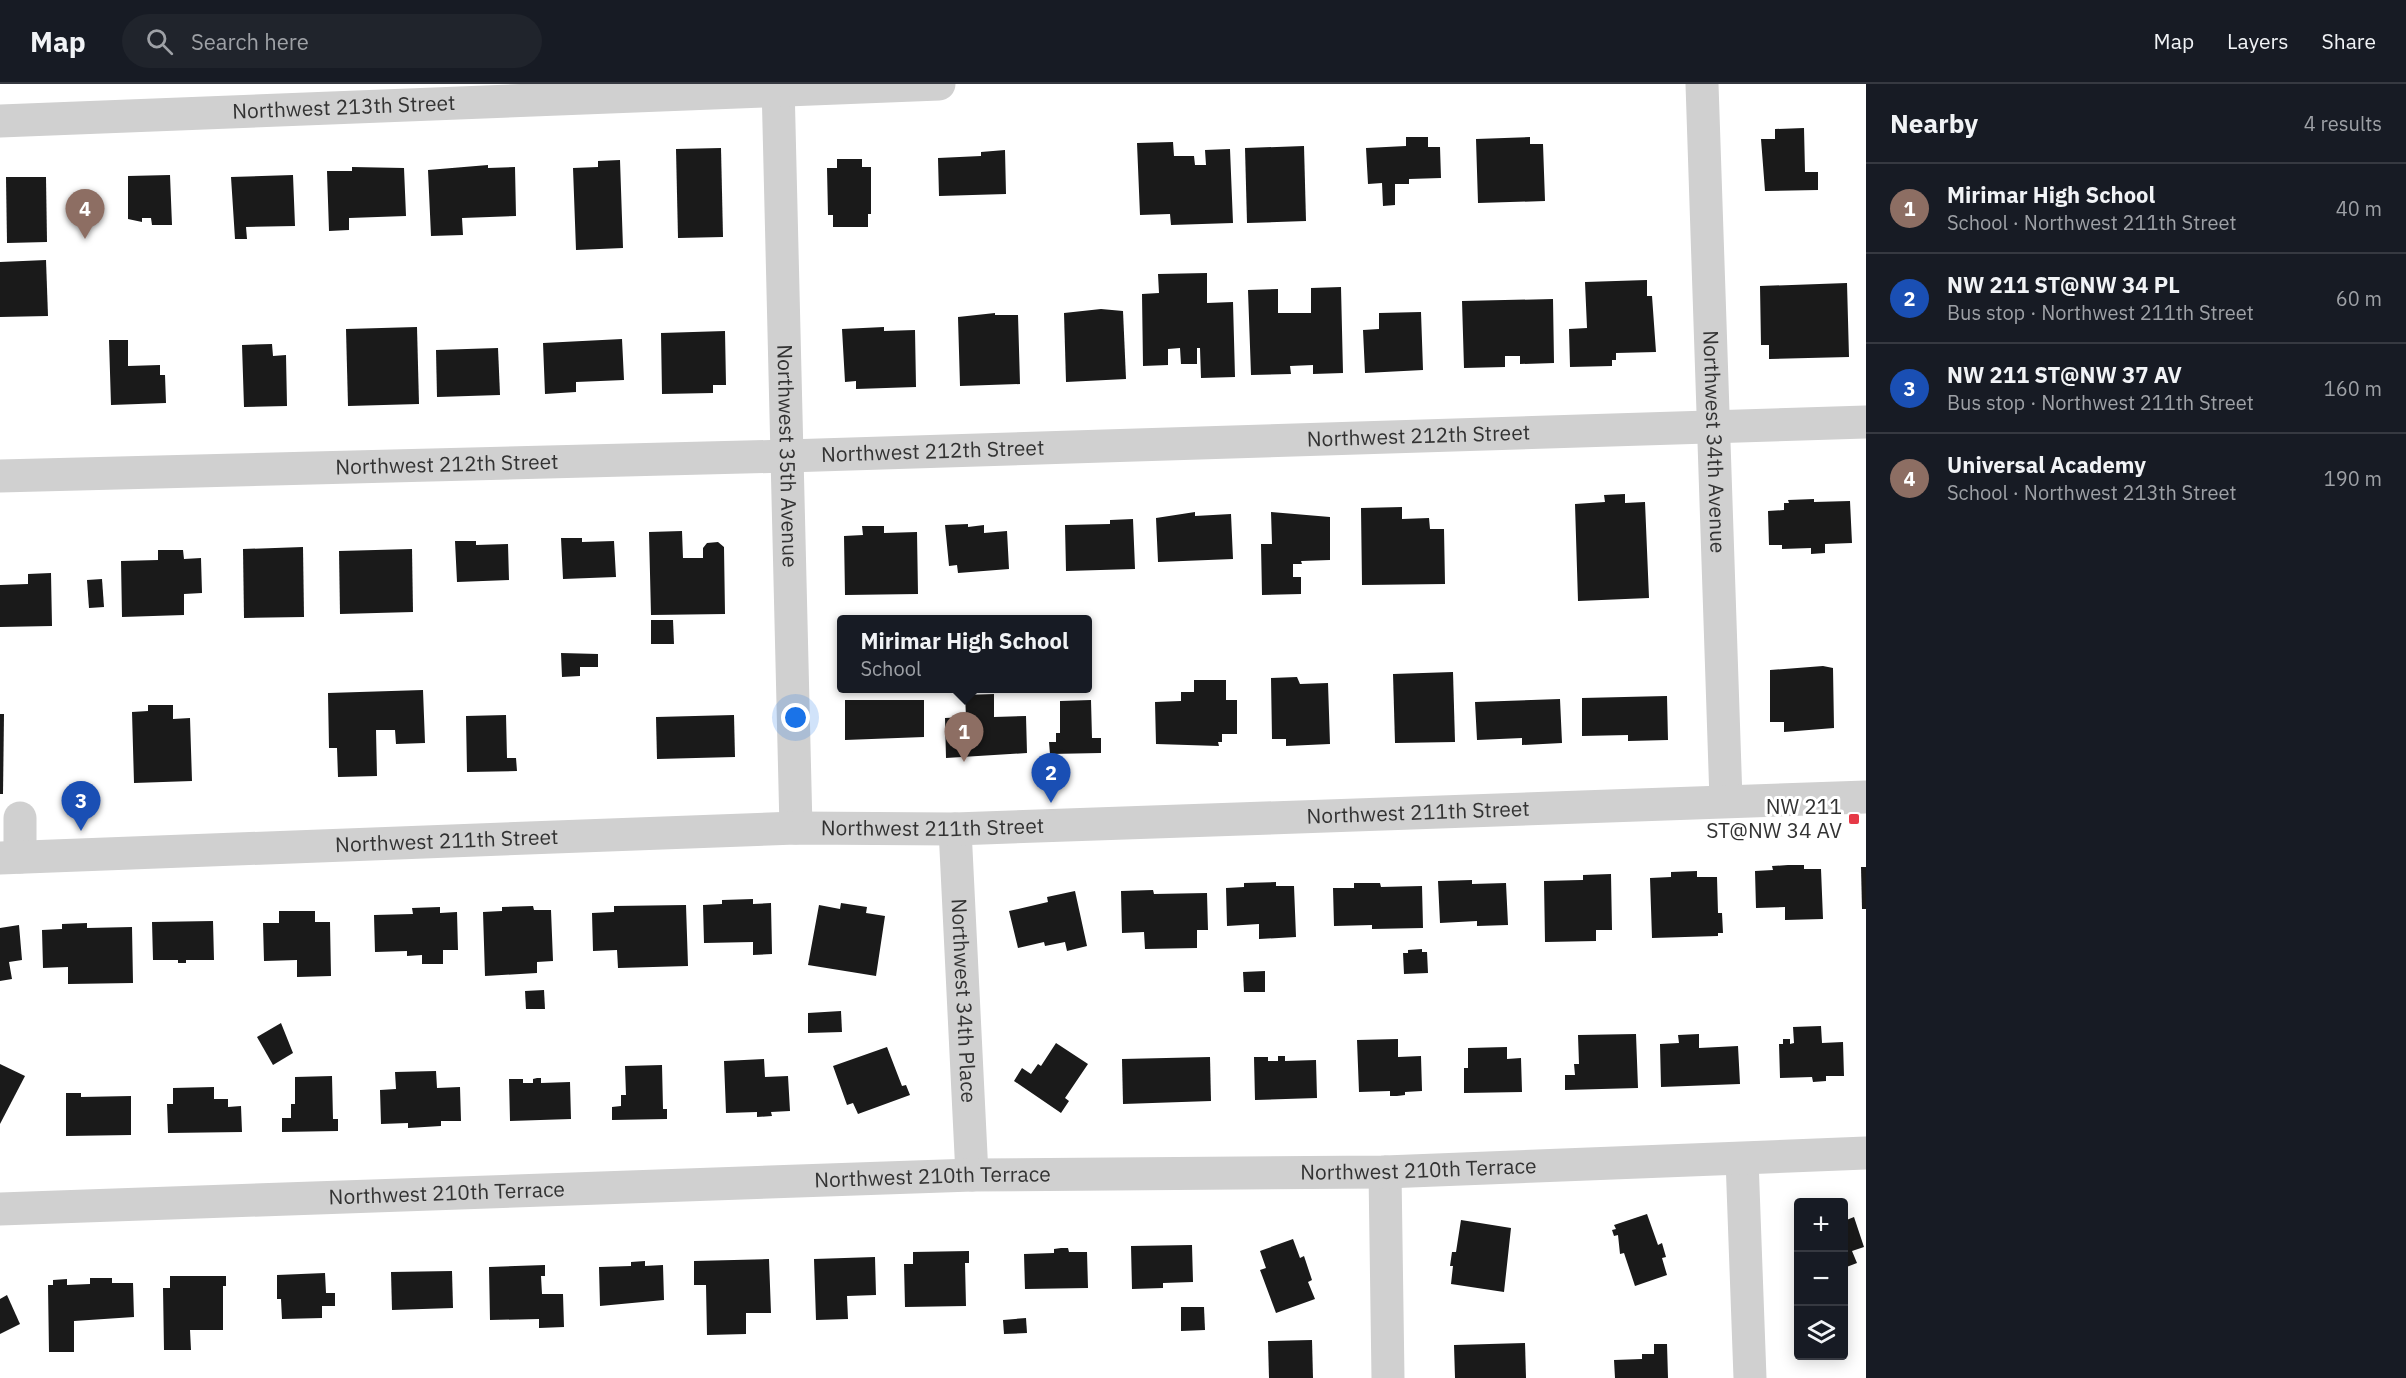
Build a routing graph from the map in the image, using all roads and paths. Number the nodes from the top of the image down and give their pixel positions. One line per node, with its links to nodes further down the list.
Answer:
1 (939, 84): 3 (street, Northwest 213th Street)
2 (1702, 84): 6 (street, Northwest 34th Avenue)
3 (778, 86): 4 (street, Northwest 213th Street); 7 (street, Northwest 35th Avenue)
4 (0, 121)
5 (1866, 422): 6 (street, Northwest 212th Street)
6 (1713, 427): 7 (street, Northwest 212th Street); 10 (street, Northwest 34th Avenue)
7 (787, 456): 8 (street, Northwest 212th Street); 12 (street, Northwest 35th Avenue)
8 (0, 476)
9 (1866, 797): 10 (street, Northwest 211th Street)
10 (1726, 800): 13 (street, Northwest 211th Street)
11 (20, 818): 14 (street)
12 (796, 828): 13 (street, Northwest 211th Street); 14 (street, Northwest 211th Street)
13 (956, 829): 18 (street, Northwest 34th Place)
14 (10, 857)
15 (1866, 1153): 16 (street, Northwest 210th Terrace)
16 (1742, 1159): 17 (street, Northwest 210th Terrace); 21 (street)
17 (1385, 1172): 18 (street, Northwest 210th Terrace); 20 (street)
18 (972, 1175): 19 (street, Northwest 210th Terrace)
19 (0, 1209)
20 (1388, 1378)
21 (1750, 1378)

